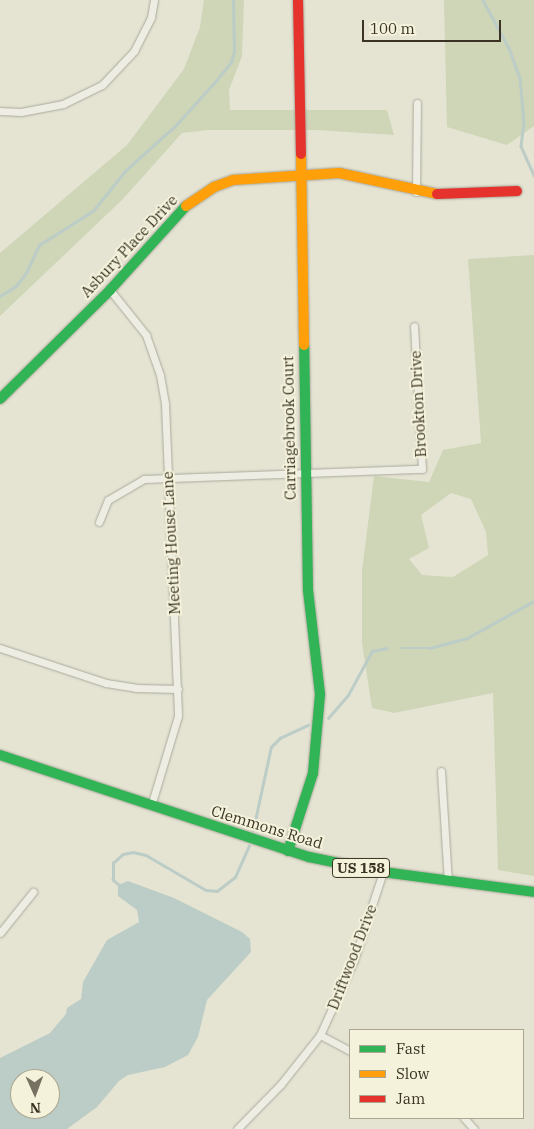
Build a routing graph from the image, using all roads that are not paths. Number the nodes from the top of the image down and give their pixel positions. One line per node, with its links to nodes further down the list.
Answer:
1 (154, 0): 4 (street)
2 (298, 0): 5 (street, Carriagebrook Court)
3 (417, 103): 7 (street)
4 (0, 111)
5 (299, 174): 7 (street, Asbury Place Drive); 8 (street, Asbury Place Drive); 11 (street, Carriagebrook Court)
6 (517, 191): 7 (street, Asbury Place Drive)
7 (416, 192)
8 (110, 290): 10 (street, Asbury Place Drive); 12 (street, Meeting House Lane)
9 (414, 326): 11 (street, Brookton Drive)
10 (0, 399)
11 (305, 473): 12 (street, Brookton Drive); 19 (street, Carriagebrook Court)
12 (168, 477): 13 (street, Brookton Drive); 15 (street, Meeting House Lane)
13 (99, 522)
14 (0, 648): 15 (street)
15 (178, 689): 18 (street, Meeting House Lane)
16 (0, 755): 18 (street, Clemmons Road / US 158)
17 (442, 771): 21 (street)
18 (151, 806): 19 (street, Clemmons Road / US 158)
19 (288, 851): 20 (street, Clemmons Road / US 158)
20 (383, 872): 21 (street, Clemmons Road / US 158); 25 (street, Driftwood Drive)
21 (448, 881): 23 (street, Clemmons Road / US 158)
22 (33, 892): 24 (street)
23 (534, 892)
24 (0, 933)
25 (320, 1035): 26 (street); 28 (street, Driftwood Drive)
26 (349, 1050)
27 (465, 1119): 29 (street)
28 (237, 1129)
29 (474, 1129)

